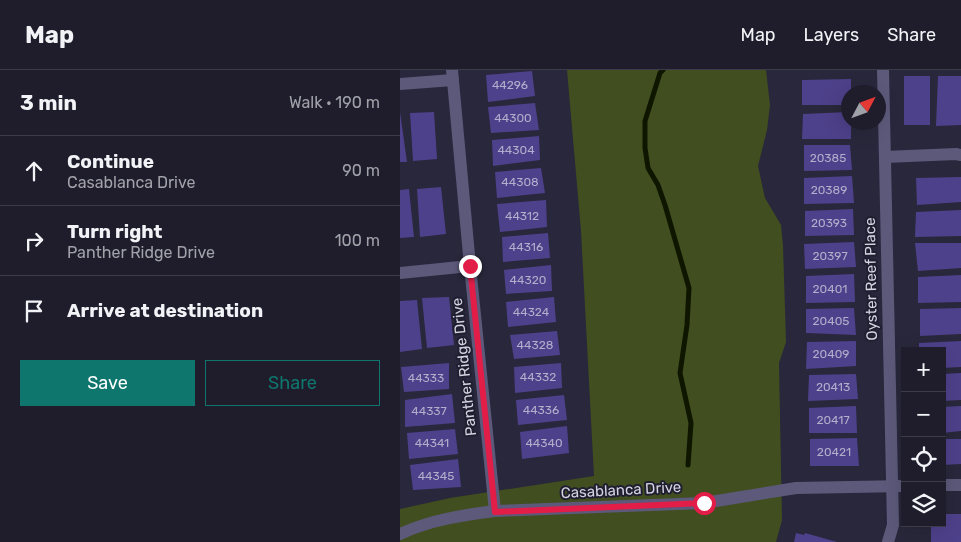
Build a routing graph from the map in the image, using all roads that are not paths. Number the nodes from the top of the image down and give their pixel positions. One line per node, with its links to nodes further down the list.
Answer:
1 (883, 70): 5 (street, Oyster Reef Place)
2 (453, 75): 3 (street); 6 (street, Panther Ridge Drive)
3 (400, 84)
4 (961, 155): 5 (street)
5 (885, 157): 10 (street, Oyster Reef Place)
6 (470, 266): 7 (street); 12 (street, Panther Ridge Drive)
7 (400, 273)
8 (946, 485): 9 (street)
9 (961, 485)
10 (891, 486): 11 (street, Casablanca Drive); 12 (street, Casablanca Drive); 14 (street, Oyster Reef Place)
11 (901, 486)
12 (495, 512): 13 (street, Casablanca Drive)
13 (400, 534)
14 (888, 542)

